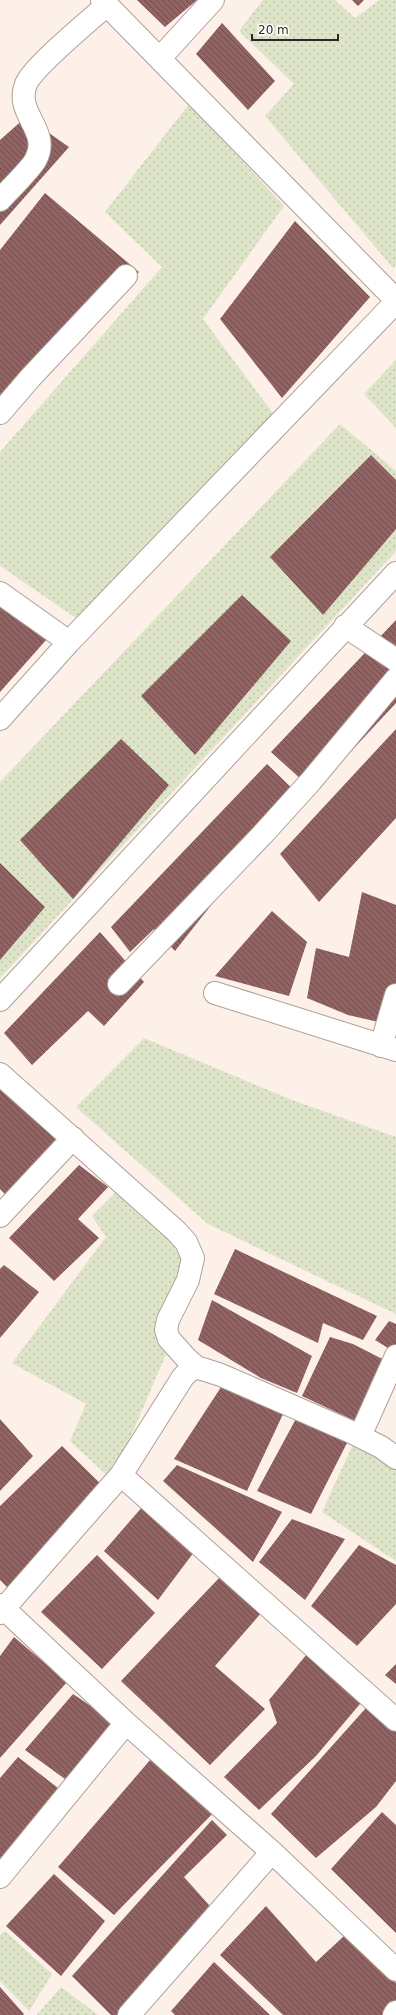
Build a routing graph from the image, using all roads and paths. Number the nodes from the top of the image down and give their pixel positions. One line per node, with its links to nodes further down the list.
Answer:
1 (213, 0): 3 (street)
2 (104, 2): 3 (street); 4 (street)
3 (160, 58): 6 (street)
4 (0, 200)
5 (126, 276): 7 (street)
6 (396, 301): 11 (street)
7 (0, 413)
8 (396, 573): 10 (street)
9 (0, 593): 11 (street)
10 (345, 626): 12 (street); 18 (street)
11 (69, 642): 14 (street)
12 (396, 660)
13 (396, 679): 15 (street)
14 (0, 719)
15 (119, 984)
16 (215, 993): 19 (street)
17 (396, 995): 19 (street)
18 (0, 1000)
19 (389, 1048)
20 (0, 1074): 21 (street)
21 (73, 1138): 22 (street); 24 (street)
22 (0, 1216)
23 (396, 1356): 25 (street)
24 (196, 1367): 25 (street); 27 (street)
25 (360, 1436): 26 (street)
26 (396, 1458)
27 (122, 1475): 28 (street); 29 (street)
28 (1, 1609): 30 (street)
29 (396, 1720)
30 (126, 1723): 31 (street); 32 (street)
31 (272, 1852): 33 (street); 35 (street)
32 (0, 1877)
33 (396, 1970)
34 (396, 2012): 36 (street)
35 (129, 2015)
36 (394, 2015)

